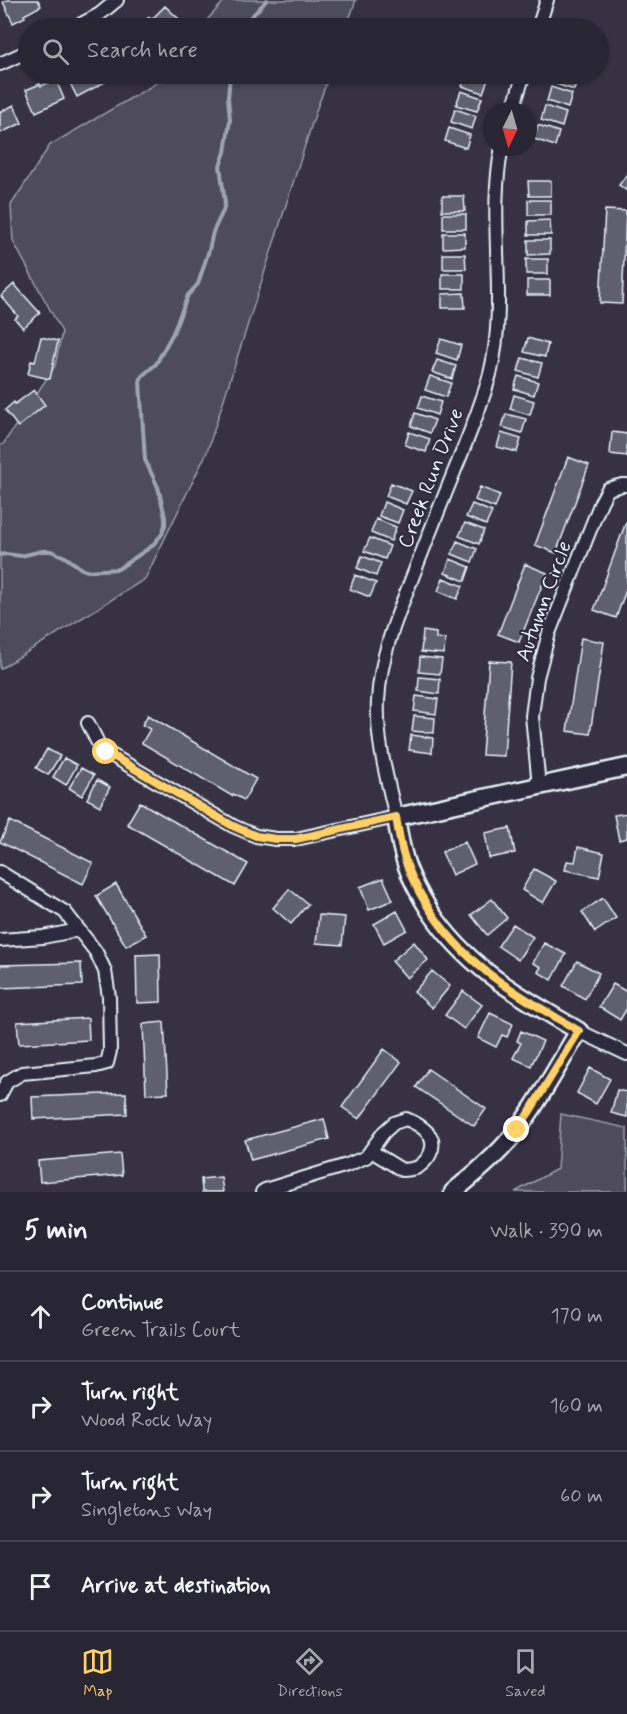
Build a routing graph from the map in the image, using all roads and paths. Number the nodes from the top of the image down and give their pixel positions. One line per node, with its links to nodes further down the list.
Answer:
1 (117, 0): 3 (street)
2 (547, 0): 4 (street)
3 (93, 18)
4 (541, 18)
5 (18, 56): 6 (street)
6 (0, 64)
7 (521, 84): 8 (street)
8 (515, 102)
9 (501, 156): 14 (street, Creek Run Drive)
10 (627, 485): 13 (street, Autumn Circle)
11 (88, 723): 14 (street)
12 (627, 767): 13 (street)
13 (539, 786): 14 (street)
14 (396, 817): 18 (street)
15 (0, 872): 16 (street)
16 (80, 930): 17 (street); 20 (street)
17 (0, 940)
18 (579, 1031): 19 (street); 23 (street)
19 (627, 1054)
20 (0, 1095)
21 (371, 1150): 21 (street); 22 (street)
22 (262, 1192)
23 (453, 1192)

